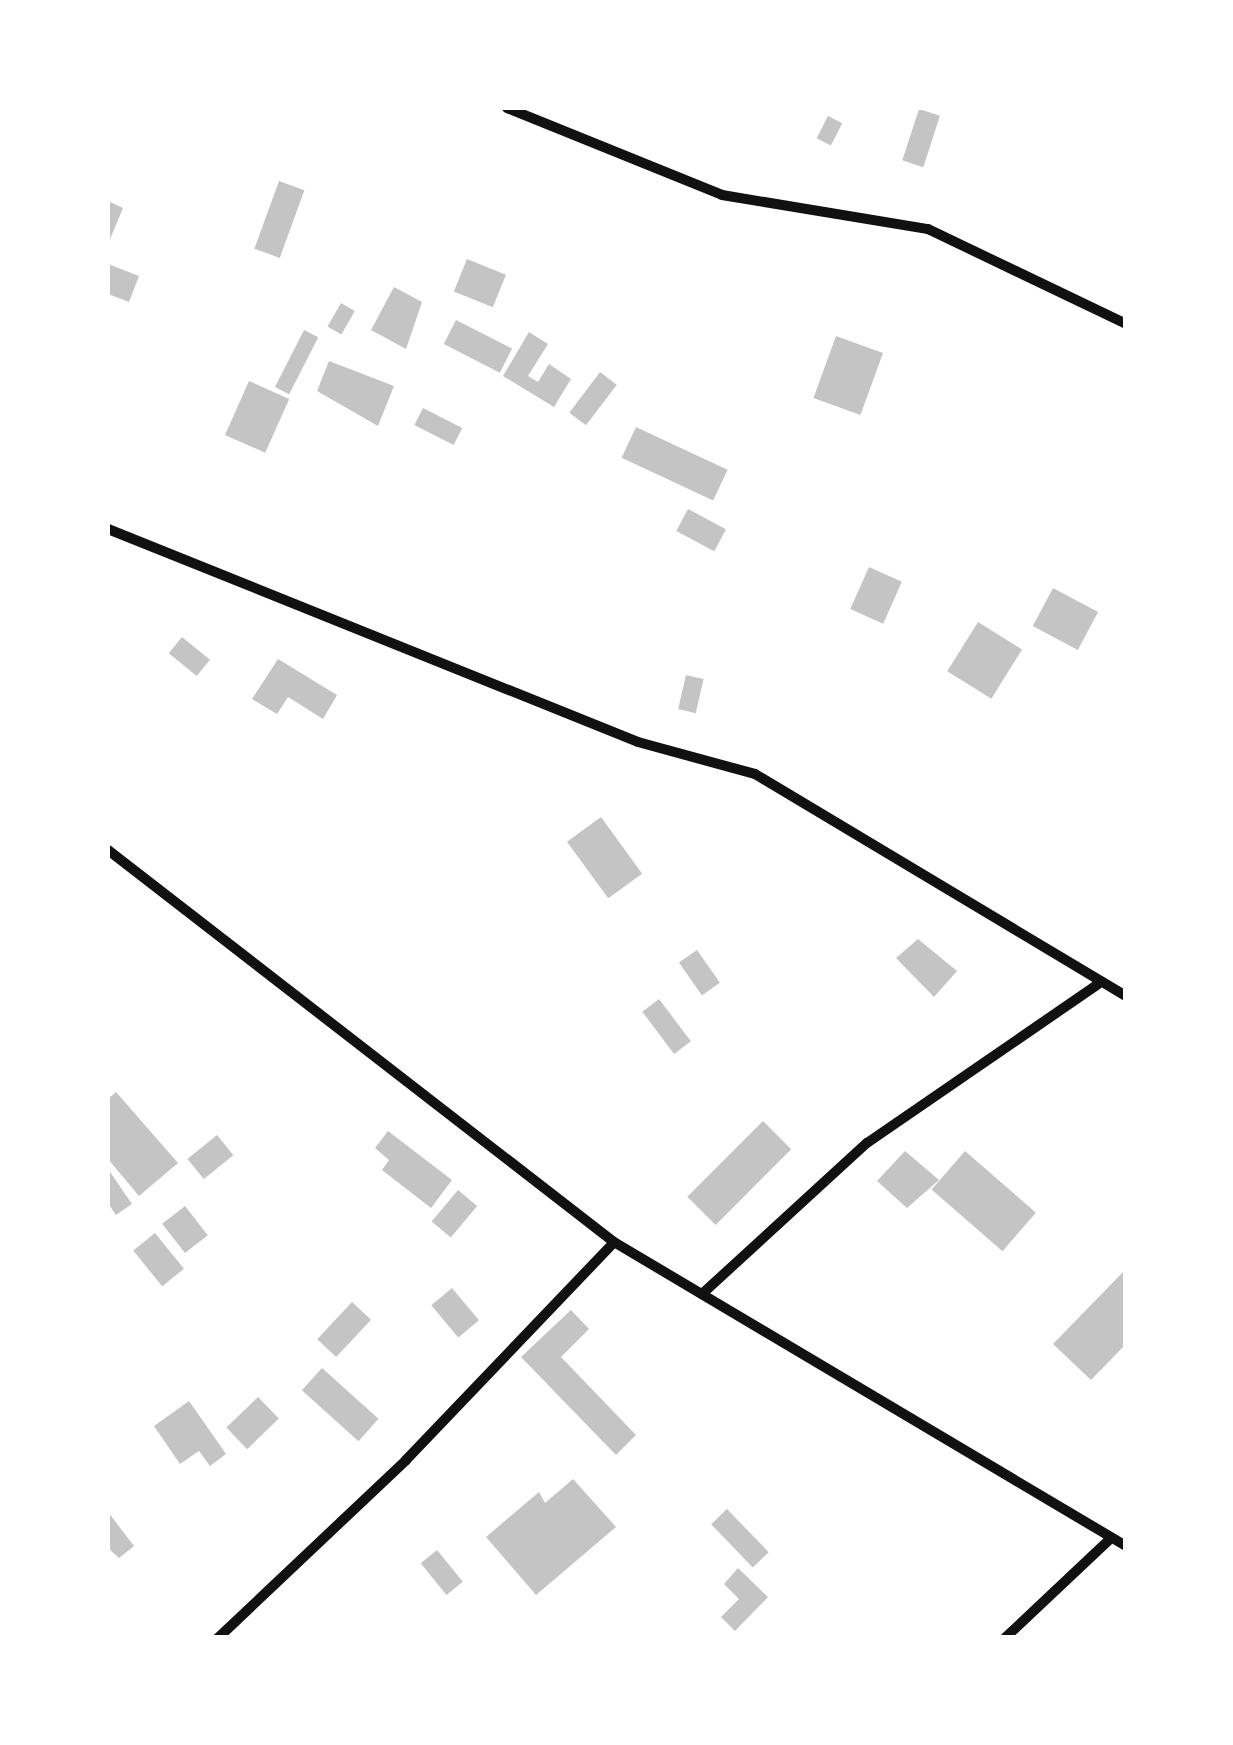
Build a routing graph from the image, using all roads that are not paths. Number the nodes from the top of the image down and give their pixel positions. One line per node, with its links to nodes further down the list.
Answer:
1 (506, 108): 2 (street)
2 (1126, 324)
3 (108, 529): 5 (street)
4 (108, 850): 7 (street)
5 (1098, 984): 6 (street); 8 (street)
6 (1126, 996)
7 (614, 1242): 8 (street); 11 (street)
8 (702, 1294): 9 (street)
9 (1110, 1538): 10 (street); 12 (street)
10 (1126, 1546)
11 (218, 1638)
12 (1005, 1638)

